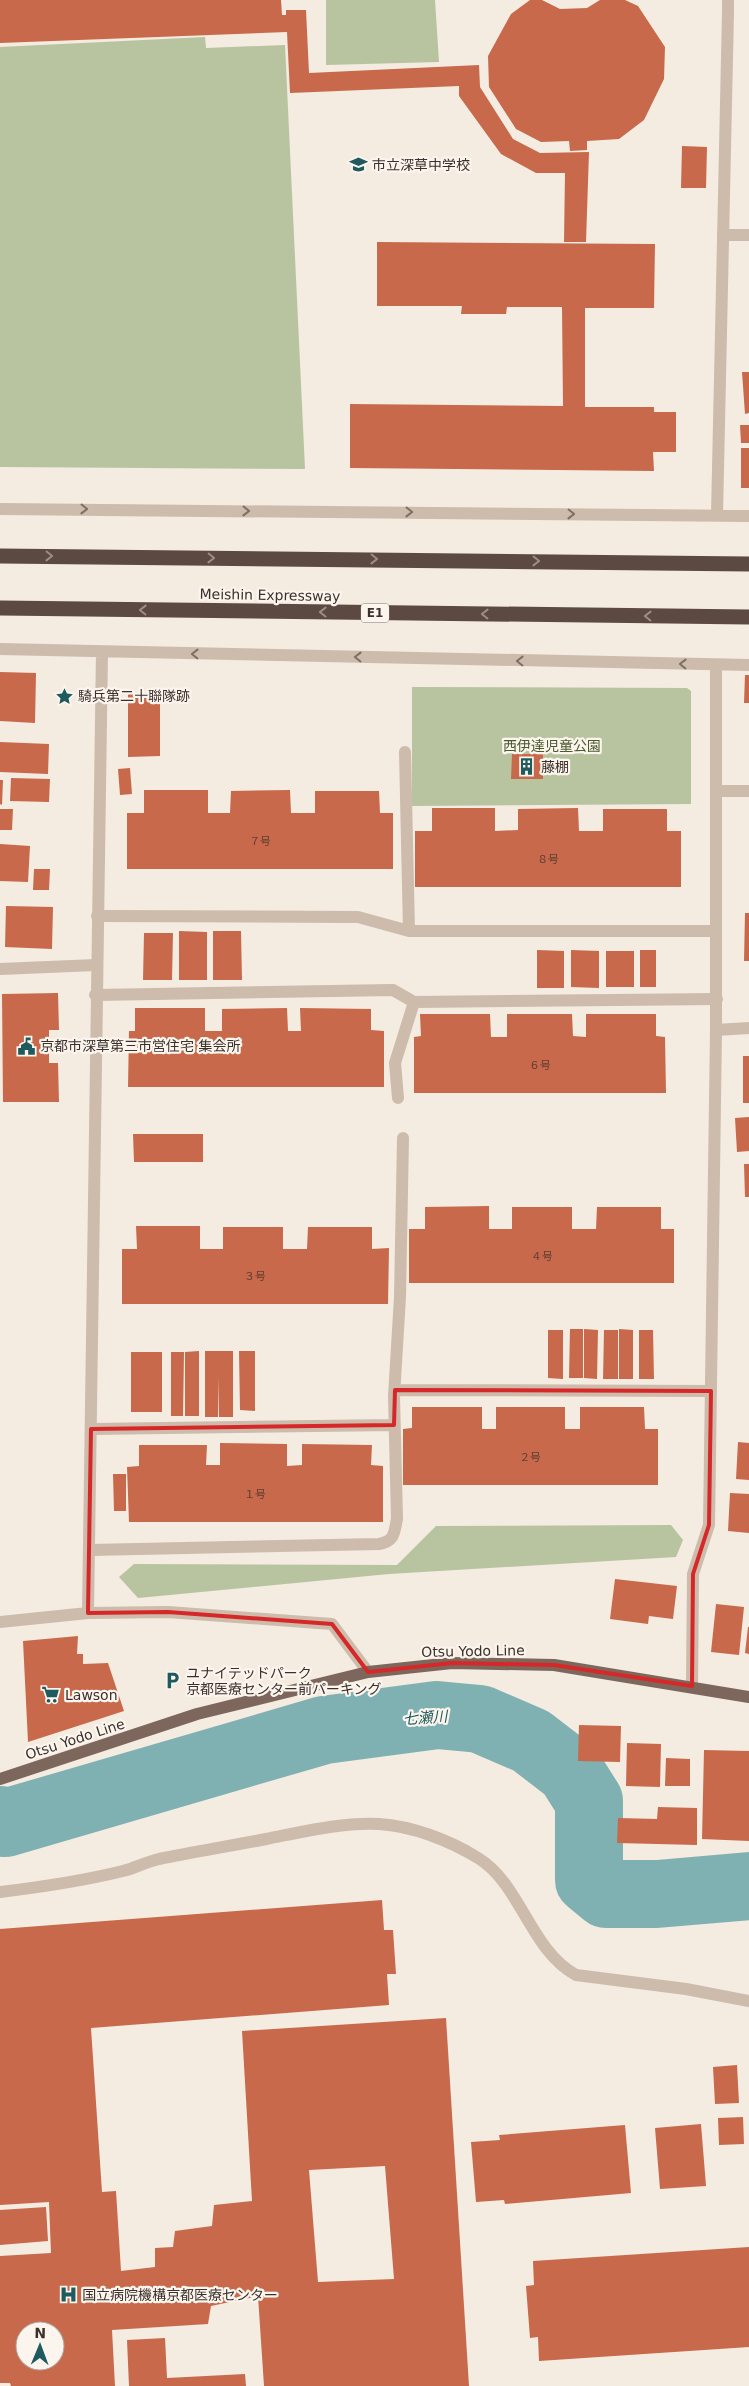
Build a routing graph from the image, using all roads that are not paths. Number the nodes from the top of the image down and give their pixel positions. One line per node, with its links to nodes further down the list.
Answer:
1 (728, 6): 2 (street)
2 (723, 235): 3 (street); 5 (street)
3 (749, 235)
4 (0, 509): 5 (street, one-way to 5)
5 (717, 515): 6 (street)
6 (749, 516)
7 (0, 556): 8 (highway, one-way to 8)
8 (749, 564)
9 (0, 608): 10 (highway, Meishin Expressway / E1, one-way to 9)
10 (749, 617)
11 (0, 649): 12 (street)
12 (102, 652): 13 (street, one-way to 12); 18 (street)
13 (716, 665): 14 (street); 16 (street)
14 (749, 665)
15 (405, 752): 19 (street)
16 (716, 791): 17 (street); 20 (street)
17 (749, 791)
18 (97, 916): 19 (street); 21 (street)
19 (409, 931): 20 (street)
20 (716, 932): 24 (street)
21 (96, 965): 22 (street); 23 (street)
22 (0, 969)
23 (96, 995): 25 (street); 33 (street)
24 (716, 999): 25 (street); 27 (street)
25 (414, 1002): 28 (street)
26 (749, 1028): 27 (street)
27 (716, 1030): 31 (street)
28 (398, 1098)
29 (402, 1138): 30 (street)
30 (395, 1390): 31 (street); 32 (street)
31 (711, 1391): 38 (street)
32 (394, 1426): 33 (street); 34 (street)
33 (91, 1429): 34 (street)
34 (90, 1550): 35 (street)
35 (88, 1613): 36 (street); 37 (street)
36 (0, 1622)
37 (368, 1672): 38 (main road, Otsu Yodo Line); 40 (main road, Otsu Yodo Line)
38 (692, 1686): 39 (main road, Otsu Yodo Line)
39 (749, 1697)
40 (0, 1779)
41 (0, 1892): 42 (street)
42 (749, 2001)

